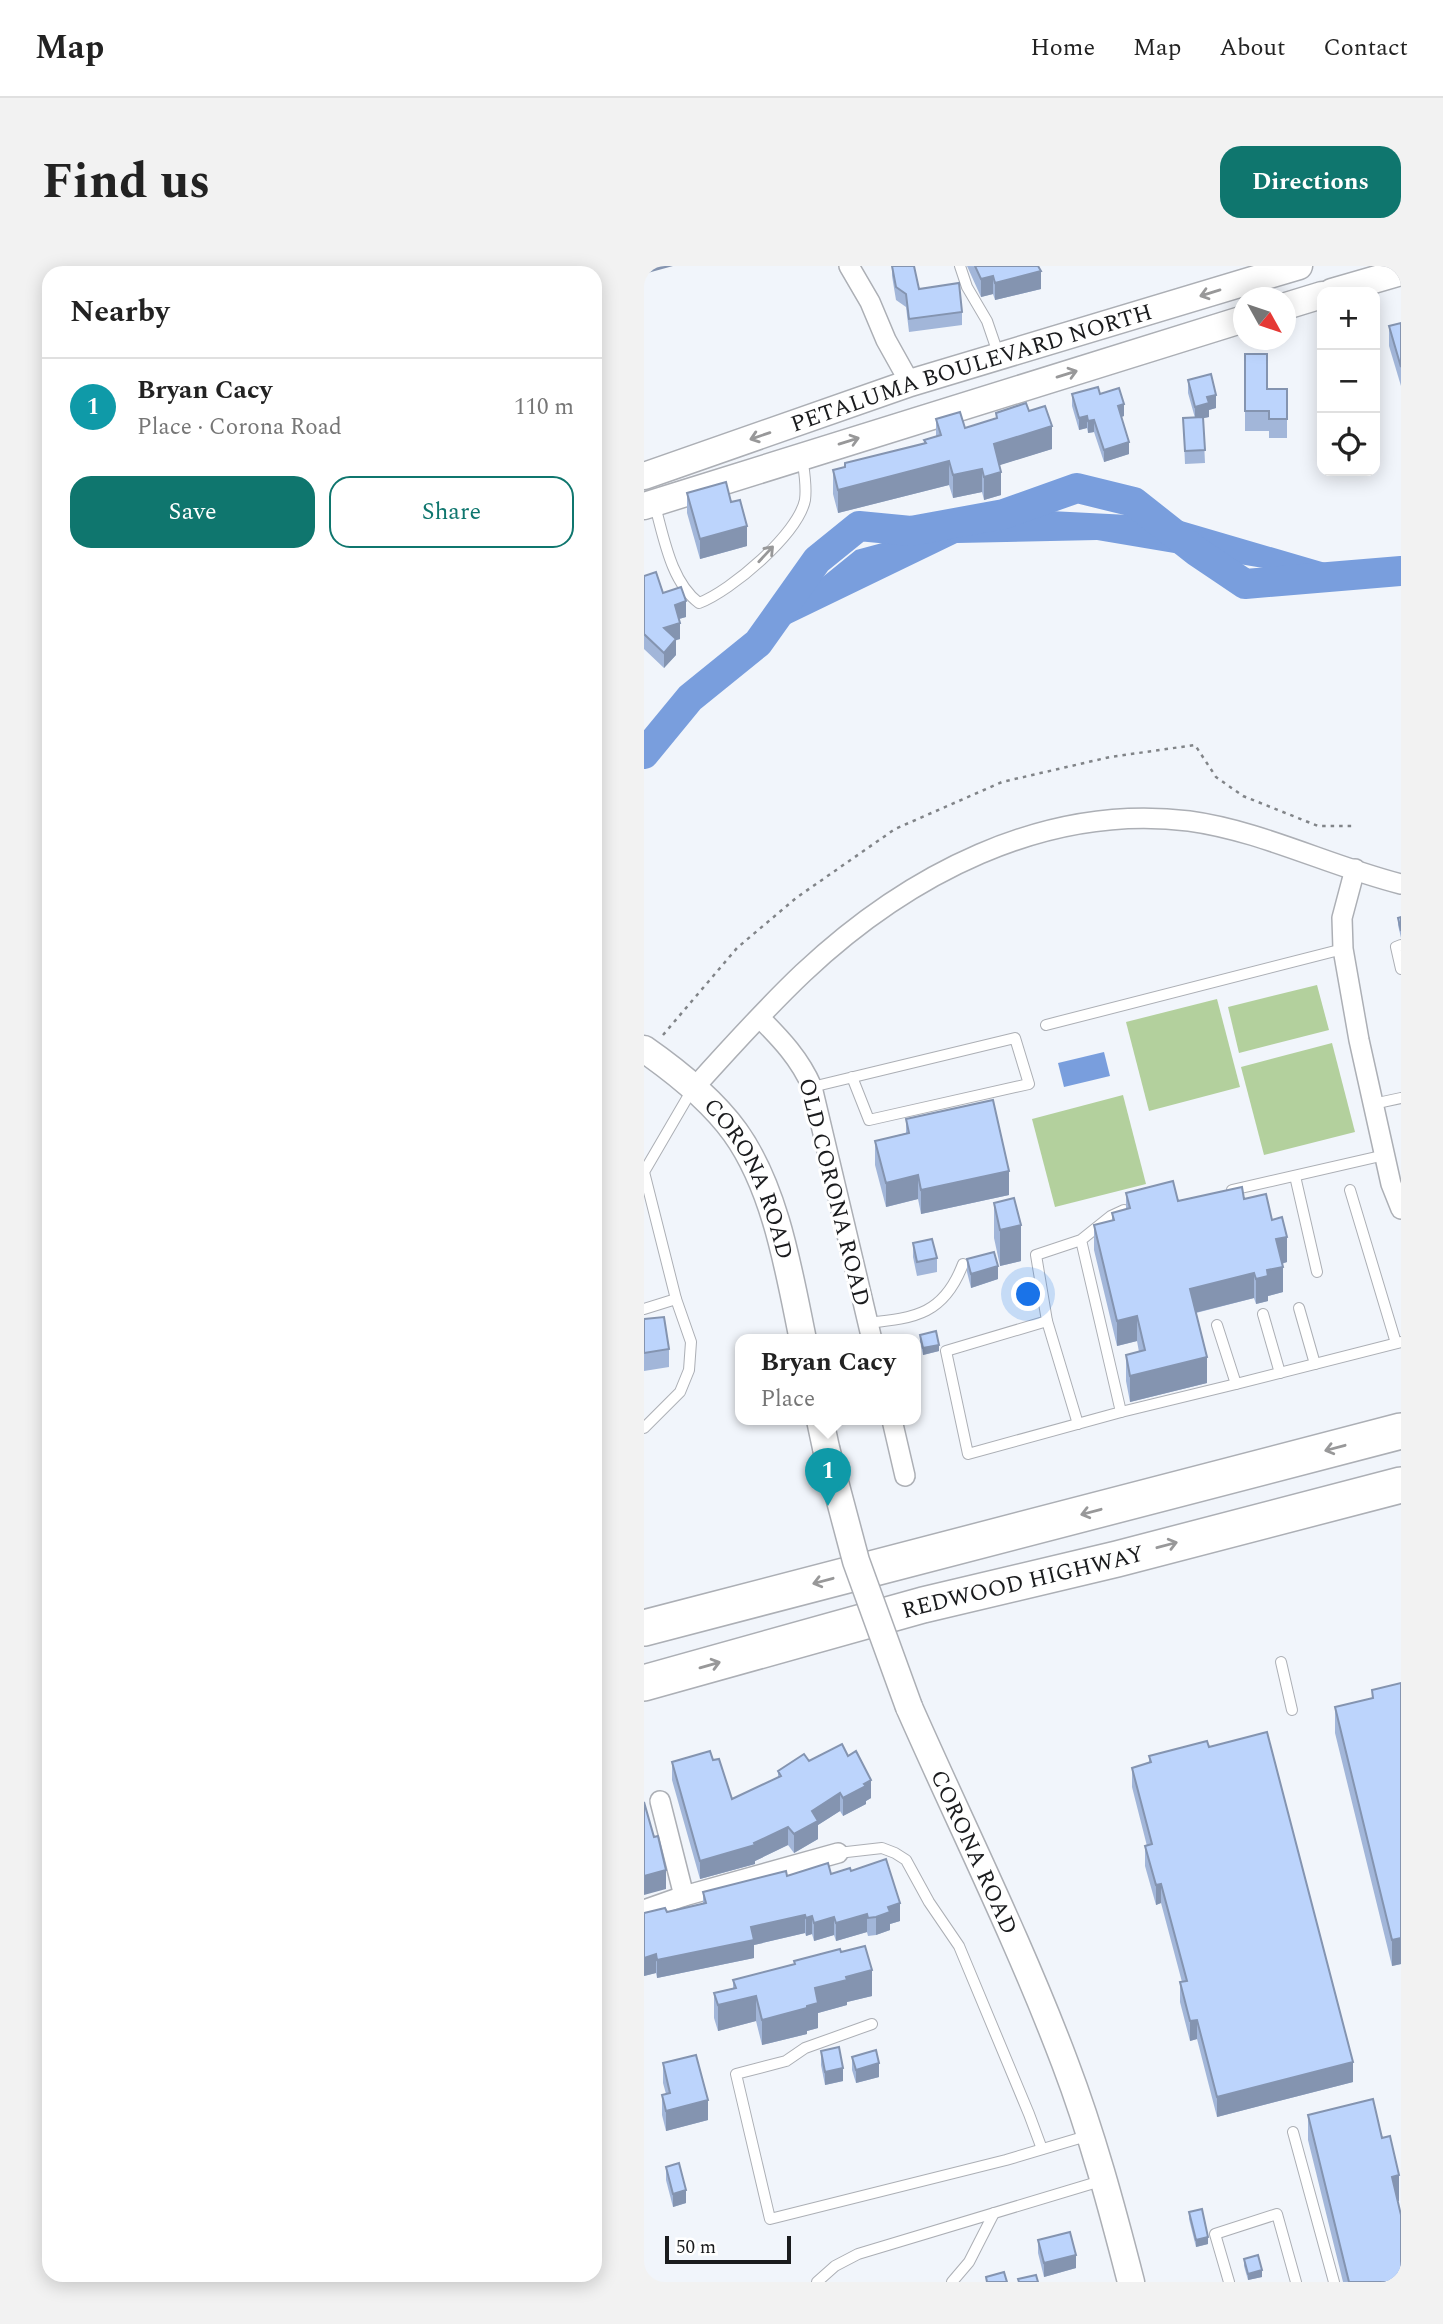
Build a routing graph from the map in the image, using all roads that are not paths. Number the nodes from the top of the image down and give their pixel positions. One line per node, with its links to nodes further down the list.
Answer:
1 (849, 266): 10 (street)
2 (960, 266): 9 (lane)
3 (1295, 267): 9 (main road, PETALUMA BOULEVARD NORTH, one-way to 9)
4 (1401, 272): 5 (main road)
5 (1349, 287)
6 (1317, 297): 7 (main road)
7 (1296, 303)
8 (1233, 322): 11 (main road, PETALUMA BOULEVARD NORTH, one-way to 8)
9 (999, 356): 10 (main road, PETALUMA BOULEVARD NORTH)
10 (909, 383): 12 (main road, PETALUMA BOULEVARD NORTH, one-way to 12)
11 (802, 456): 13 (main road, PETALUMA BOULEVARD NORTH); 13 (lane, one-way to 11)
12 (644, 476)
13 (649, 504)
14 (1355, 869): 15 (street); 17 (street); 19 (street)
15 (1401, 884)
16 (1401, 945): 18 (lane)
17 (1343, 949): 20 (lane); 26 (street)
18 (1401, 970)
19 (760, 1018): 23 (street, OLD CORONA ROAD); 24 (street)
20 (1046, 1025)
21 (644, 1049): 24 (main road, CORONA ROAD)
22 (852, 1077): 22 (lane); 23 (lane)
23 (812, 1087): 43 (street, OLD CORONA ROAD)
24 (694, 1088): 28 (lane); 44 (main road, CORONA ROAD)
25 (1401, 1097): 26 (lane)
26 (1373, 1104): 27 (street)
27 (1385, 1155): 29 (lane); 33 (street)
28 (644, 1172): 37 (lane)
29 (1295, 1176): 31 (lane); 36 (lane)
30 (1350, 1190): 45 (lane)
31 (1227, 1191)
32 (1135, 1205): 34 (lane)
33 (1401, 1209)
34 (1081, 1240): 41 (lane); 49 (lane)
35 (963, 1264): 43 (lane)
36 (1317, 1272)
37 (676, 1299): 39 (lane); 53 (lane)
38 (1299, 1308): 46 (lane)
39 (644, 1309)
40 (1263, 1314): 47 (lane)
41 (1047, 1321): 50 (lane); 50 (lane)
42 (1217, 1325): 48 (lane)
43 (870, 1331)
44 (802, 1334)
45 (1398, 1342): 46 (lane)
46 (1315, 1364): 47 (lane)
47 (1280, 1373): 48 (lane)
48 (1236, 1384): 49 (lane)
49 (1121, 1412): 50 (lane)
50 (1078, 1424)
51 (821, 1425): 67 (main road, CORONA ROAD, bridge)
52 (893, 1425): 55 (street)
53 (644, 1428)
54 (1401, 1431): 57 (highway, one-way to 57)
55 (905, 1476)
56 (1401, 1485): 59 (highway, REDWOOD HIGHWAY, one-way to 56)
57 (644, 1628)
58 (1281, 1662): 60 (lane)
59 (644, 1684)
60 (1292, 1710)
61 (660, 1801): 63 (street)
62 (838, 1853): 63 (street); 68 (lane)
63 (684, 1896): 64 (street)
64 (644, 1910)
65 (872, 2024): 68 (lane)
66 (1293, 2132): 77 (lane)
67 (1090, 2134): 68 (lane); 69 (main road, CORONA ROAD)
68 (1042, 2150)
69 (1104, 2180): 70 (lane); 74 (main road, CORONA ROAD)
70 (994, 2213): 71 (lane); 72 (lane)
71 (963, 2277): 73 (lane)
72 (817, 2282)
73 (952, 2282)
74 (1131, 2282)
75 (1229, 2282): 76 (lane)
76 (1296, 2282)
77 (1334, 2282)

